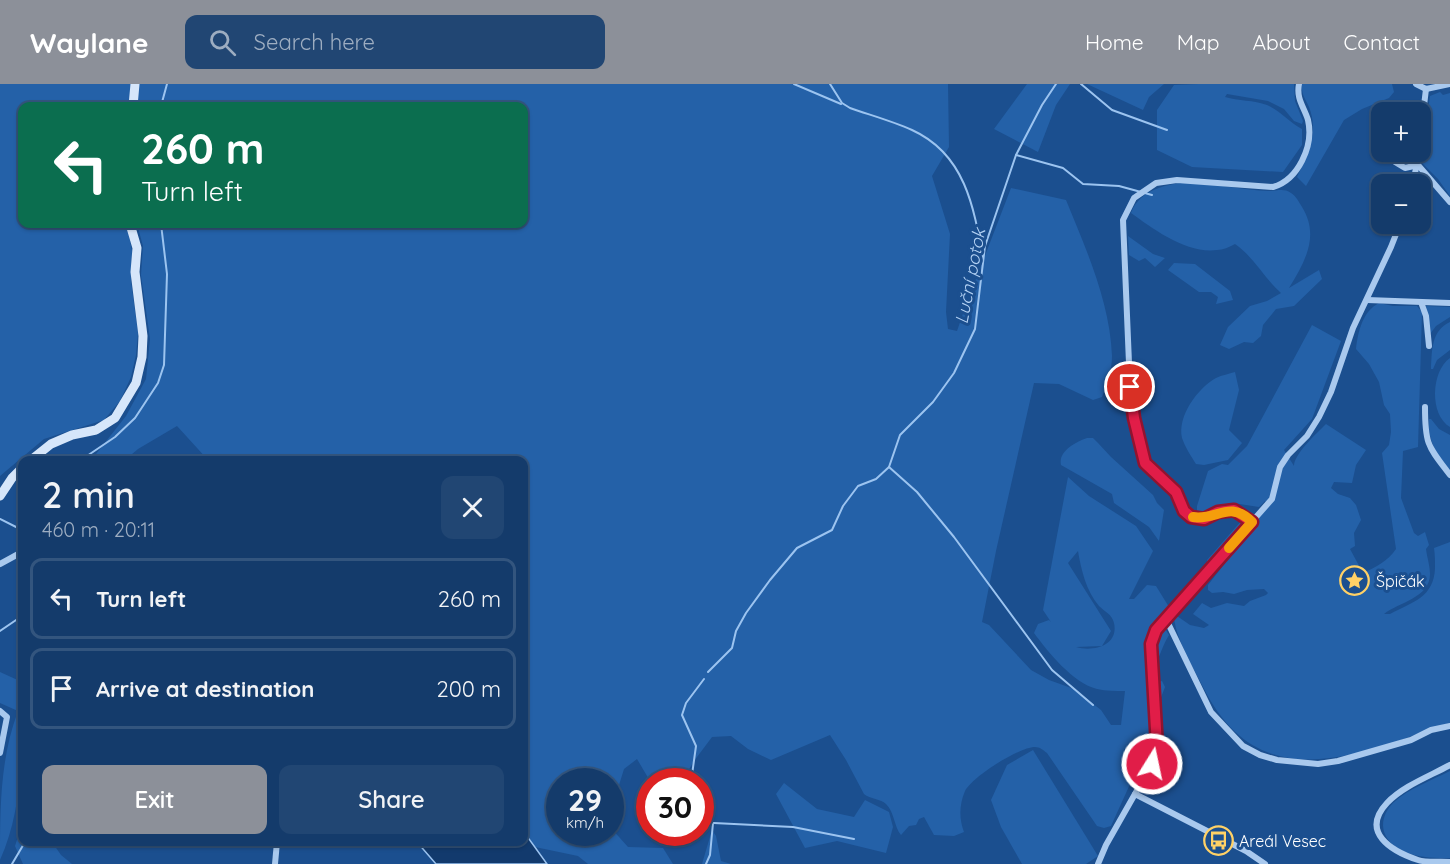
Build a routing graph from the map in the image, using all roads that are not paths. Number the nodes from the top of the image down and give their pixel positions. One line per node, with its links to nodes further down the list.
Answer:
1 (135, 84): 6 (street)
2 (1299, 84): 24 (street)
3 (1416, 84): 5 (street)
4 (1450, 84): 5 (street)
5 (1426, 89): 7 (street)
6 (133, 102)
7 (1424, 102)
8 (1395, 162): 10 (street)
9 (1418, 162): 10 (street)
10 (1418, 165): 11 (street); 12 (street)
11 (1416, 174)
12 (1450, 202)
13 (131, 228): 20 (street)
14 (1396, 234): 15 (street)
15 (1367, 300): 16 (street); 24 (street)
16 (1421, 302): 17 (street); 18 (street)
17 (1450, 303)
18 (1429, 346)
19 (1425, 407): 22 (street)
20 (36, 456)
21 (18, 472): 23 (street)
22 (1450, 476)
23 (0, 496)
24 (1252, 522): 27 (street)
25 (18, 554): 26 (street)
26 (0, 564)
27 (1166, 619): 29 (street); 32 (street)
28 (0, 711): 30 (street)
29 (1450, 726)
30 (0, 753)
31 (1450, 765): 34 (street)
32 (1135, 794): 36 (street); 37 (street)
33 (277, 846): 35 (street)
34 (1450, 862)
35 (275, 864)
36 (1098, 864)
37 (1265, 864)

